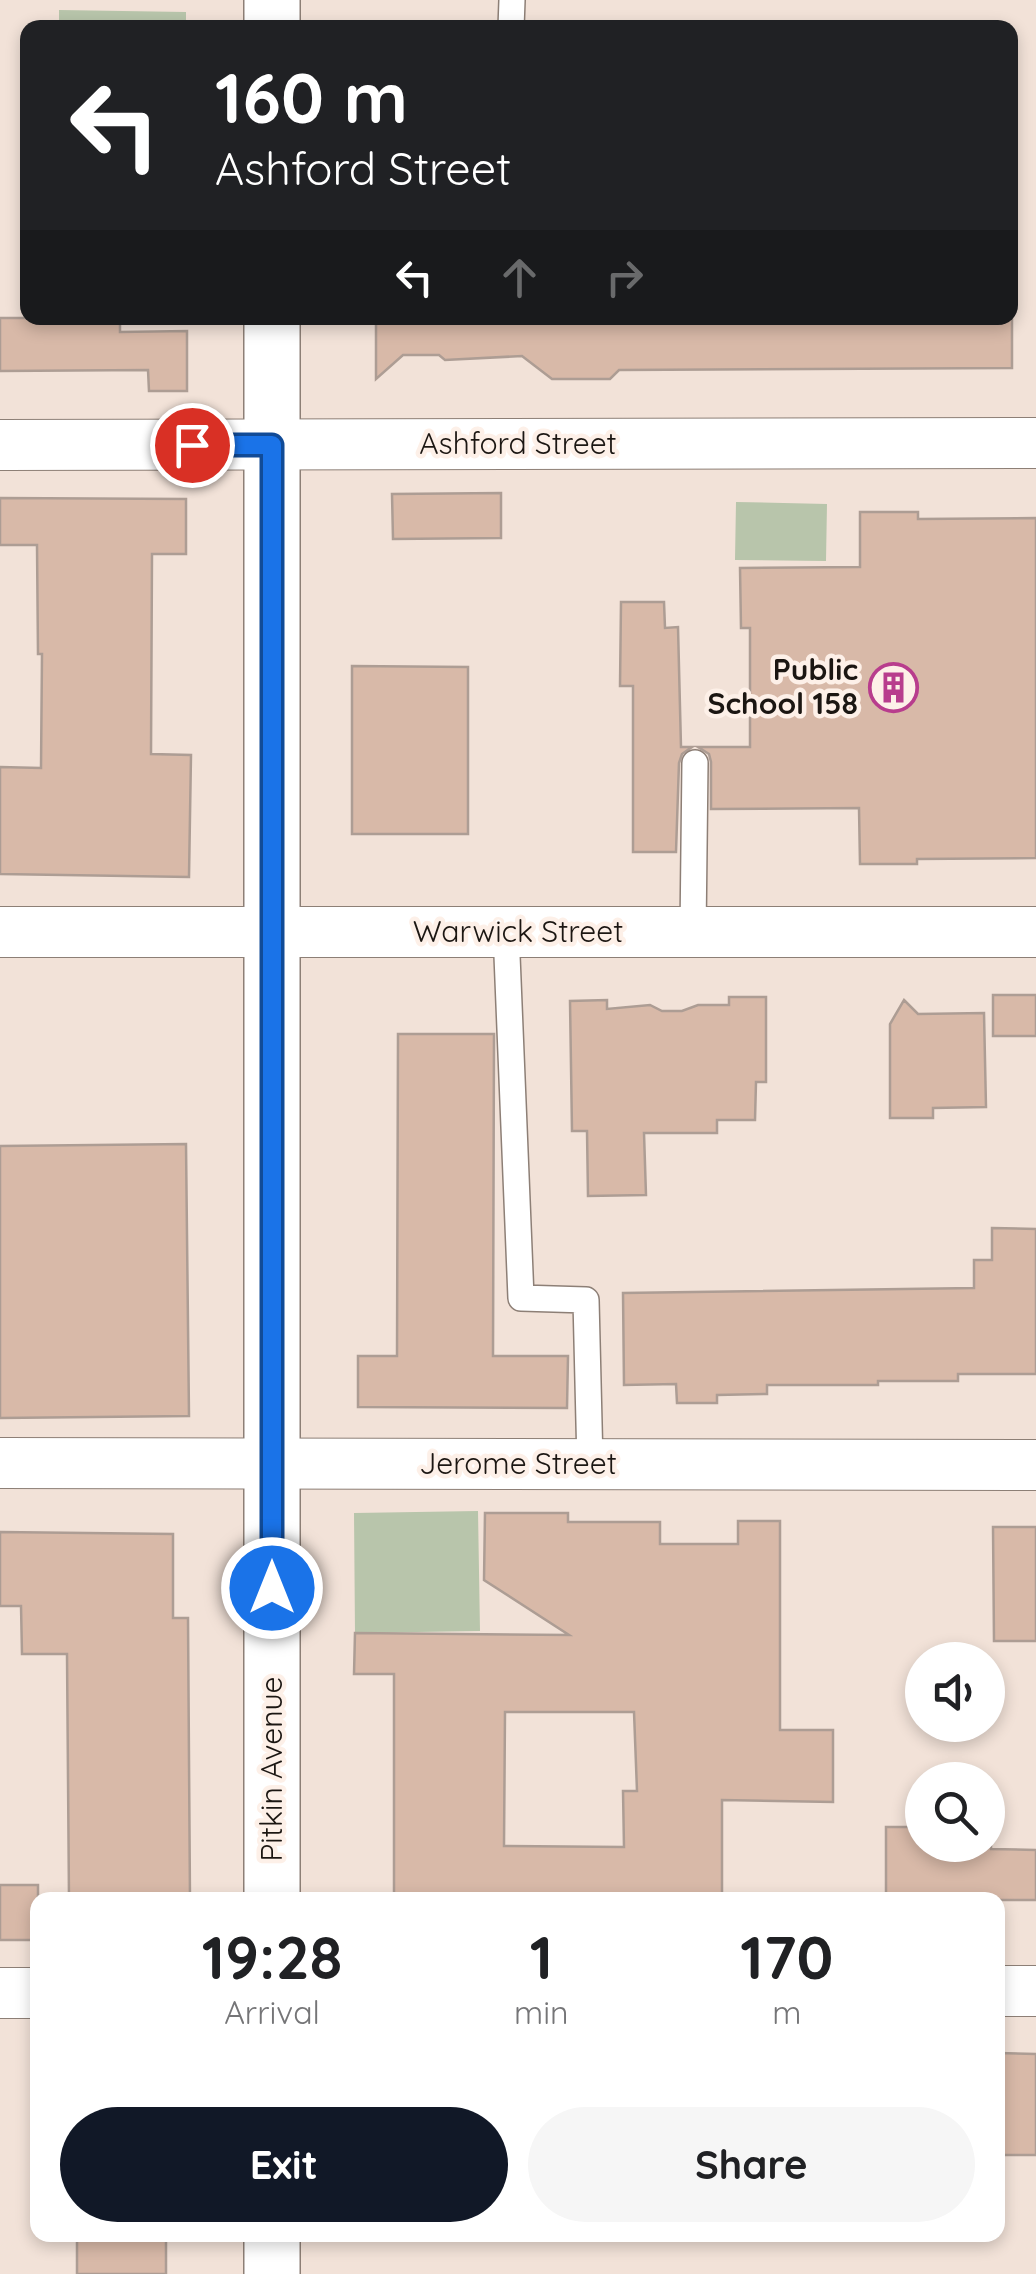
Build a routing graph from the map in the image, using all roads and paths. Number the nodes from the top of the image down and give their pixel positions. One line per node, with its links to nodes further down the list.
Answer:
1 (272, 325): 4 (street, Pitkin Avenue)
2 (1036, 443): 4 (street, Ashford Street)
3 (0, 445): 4 (street, Ashford Street)
4 (272, 445): 6 (street, Pitkin Avenue)
5 (695, 764): 9 (lane)
6 (272, 931): 7 (street, Warwick Street); 8 (street, Warwick Street); 12 (street, Pitkin Avenue)
7 (506, 931): 9 (street, Warwick Street); 13 (lane)
8 (0, 932)
9 (693, 932): 10 (street, Warwick Street)
10 (1036, 932)
11 (0, 1463): 12 (street, Jerome Street)
12 (272, 1463): 13 (street, Jerome Street); 15 (street, Pitkin Avenue)
13 (590, 1464): 14 (street, Jerome Street)
14 (1036, 1465)
15 (272, 1892)
16 (1005, 1991): 17 (street)
17 (1036, 1991)
18 (0, 1993): 19 (street)
19 (30, 1993)
20 (272, 2242): 21 (street)
21 (272, 2274)

